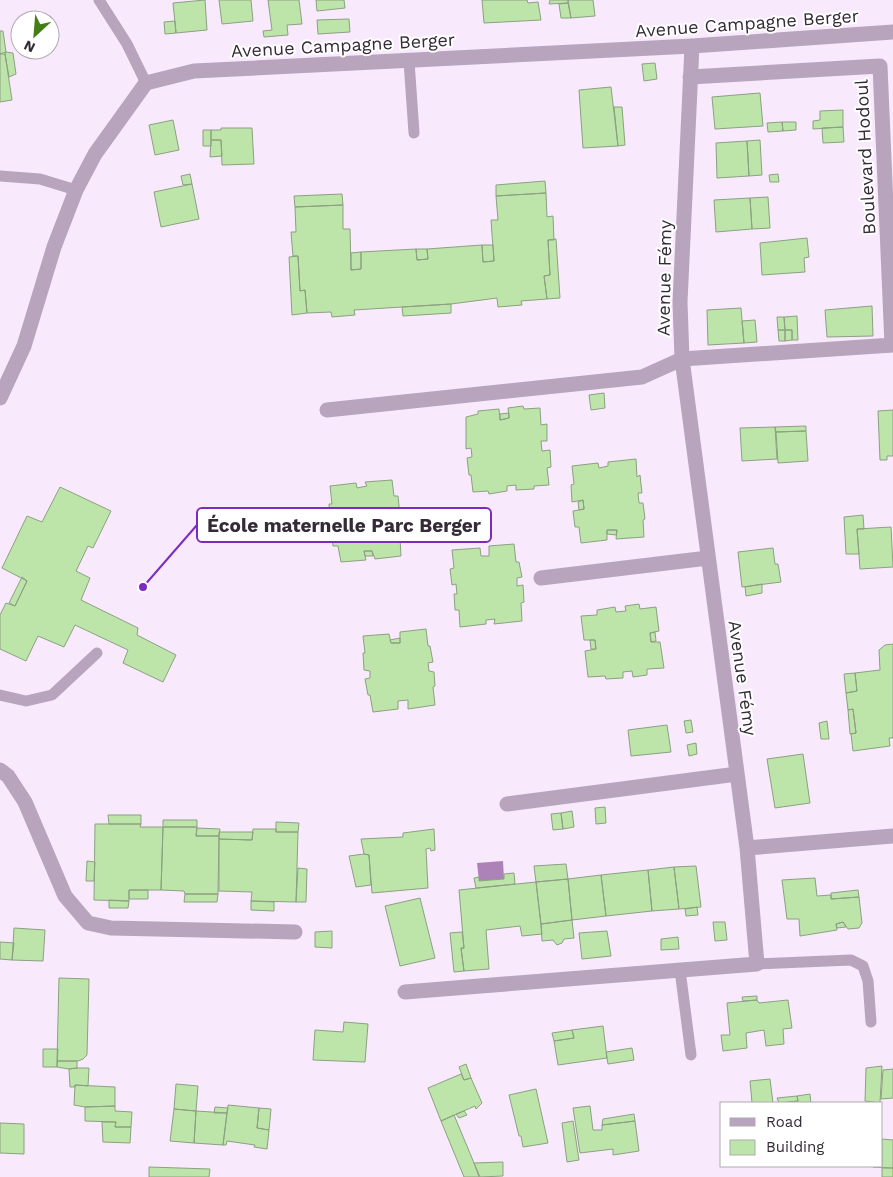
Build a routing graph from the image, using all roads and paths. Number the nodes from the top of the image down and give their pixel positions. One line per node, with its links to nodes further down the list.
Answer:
1 (99, 0): 6 (lane)
2 (893, 32): 3 (street, Avenue Campagne Berger)
3 (692, 46): 4 (street, Avenue Campagne Berger); 5 (street, Avenue Fémy)
4 (409, 61): 6 (street, Avenue Campagne Berger); 7 (lane)
5 (690, 77): 10 (street, Boulevard Hodoul); 11 (street, Avenue Fémy)
6 (146, 84): 9 (street)
7 (414, 133)
8 (0, 176): 9 (lane)
9 (76, 190): 12 (street)
10 (893, 345): 11 (street, Boulevard Hodoul)
11 (682, 359): 13 (street); 14 (street, Avenue Fémy)
12 (0, 398)
13 (327, 410)
14 (708, 558): 15 (street); 19 (street, Avenue Fémy)
15 (541, 578)
16 (97, 653): 17 (lane)
17 (0, 695)
18 (0, 770): 23 (street)
19 (737, 774): 20 (street); 22 (street, Avenue Fémy)
20 (506, 804)
21 (893, 836): 22 (street)
22 (747, 848): 24 (street, Avenue Fémy)
23 (295, 932)
24 (757, 964): 25 (street); 27 (lane)
25 (680, 970): 26 (street); 28 (lane)
26 (405, 992)
27 (871, 1022)
28 (691, 1055)

